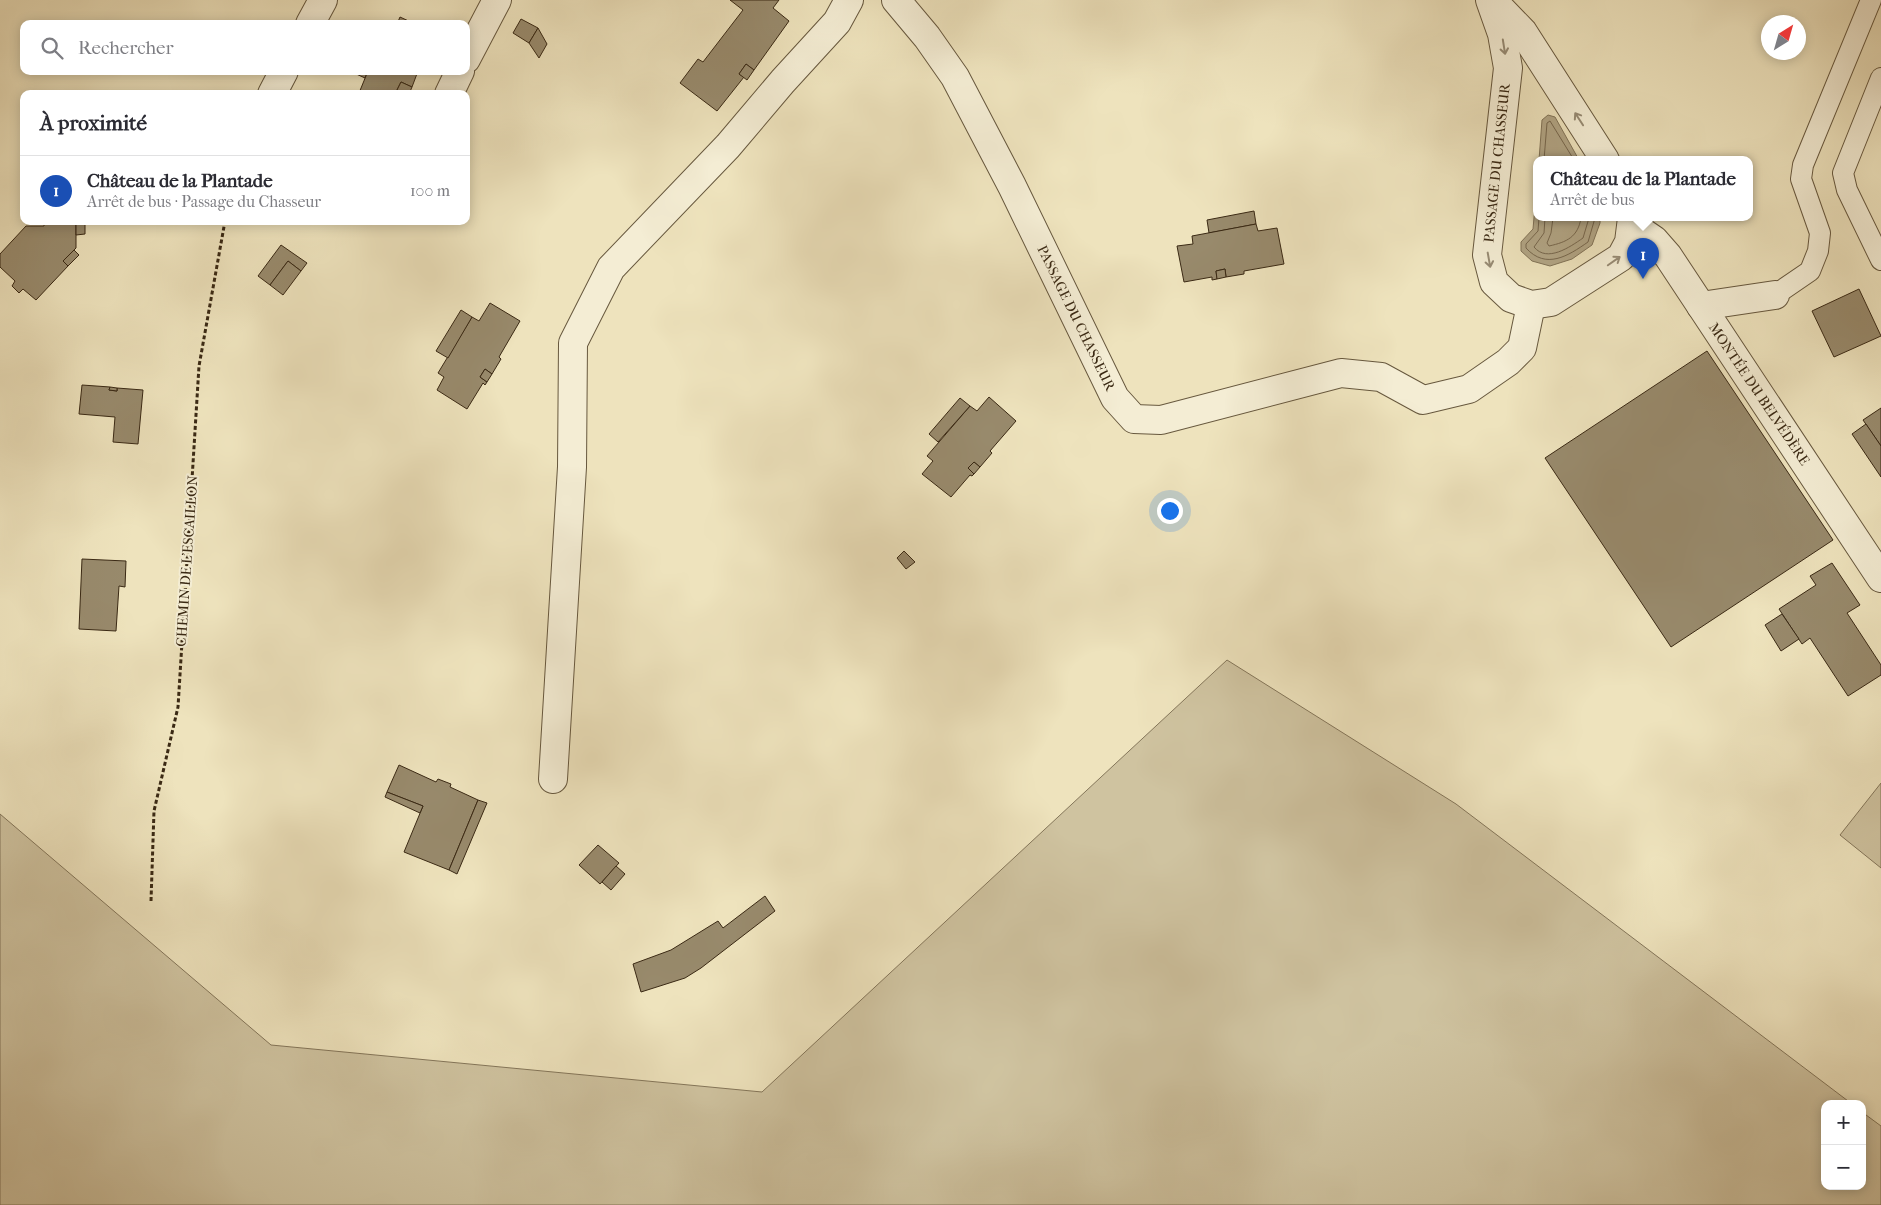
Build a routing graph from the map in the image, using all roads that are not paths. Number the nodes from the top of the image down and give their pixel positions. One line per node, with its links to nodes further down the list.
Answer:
1 (323, 0): 7 (street)
2 (497, 0): 8 (street)
3 (849, 0): 21 (street)
4 (896, 0): 18 (street, PASSAGE DU CHASSEUR)
5 (1491, 0): 14 (street, one-way to 5); 18 (street, PASSAGE DU CHASSEUR, one-way to 18)
6 (1871, 0): 17 (lane)
7 (312, 20)
8 (470, 52)
9 (282, 75): 12 (street)
10 (458, 75): 13 (street)
11 (1881, 78): 16 (lane)
12 (274, 90)
13 (451, 90)
14 (1602, 156)
15 (1632, 222): 18 (street, one-way to 15); 19 (street, MONTÉE DU BELVÉDÈRE)
16 (1881, 260)
17 (1775, 295): 19 (street)
18 (1531, 305)
19 (1701, 306): 20 (street, MONTÉE DU BELVÉDÈRE)
20 (1881, 578)
21 (553, 779)

